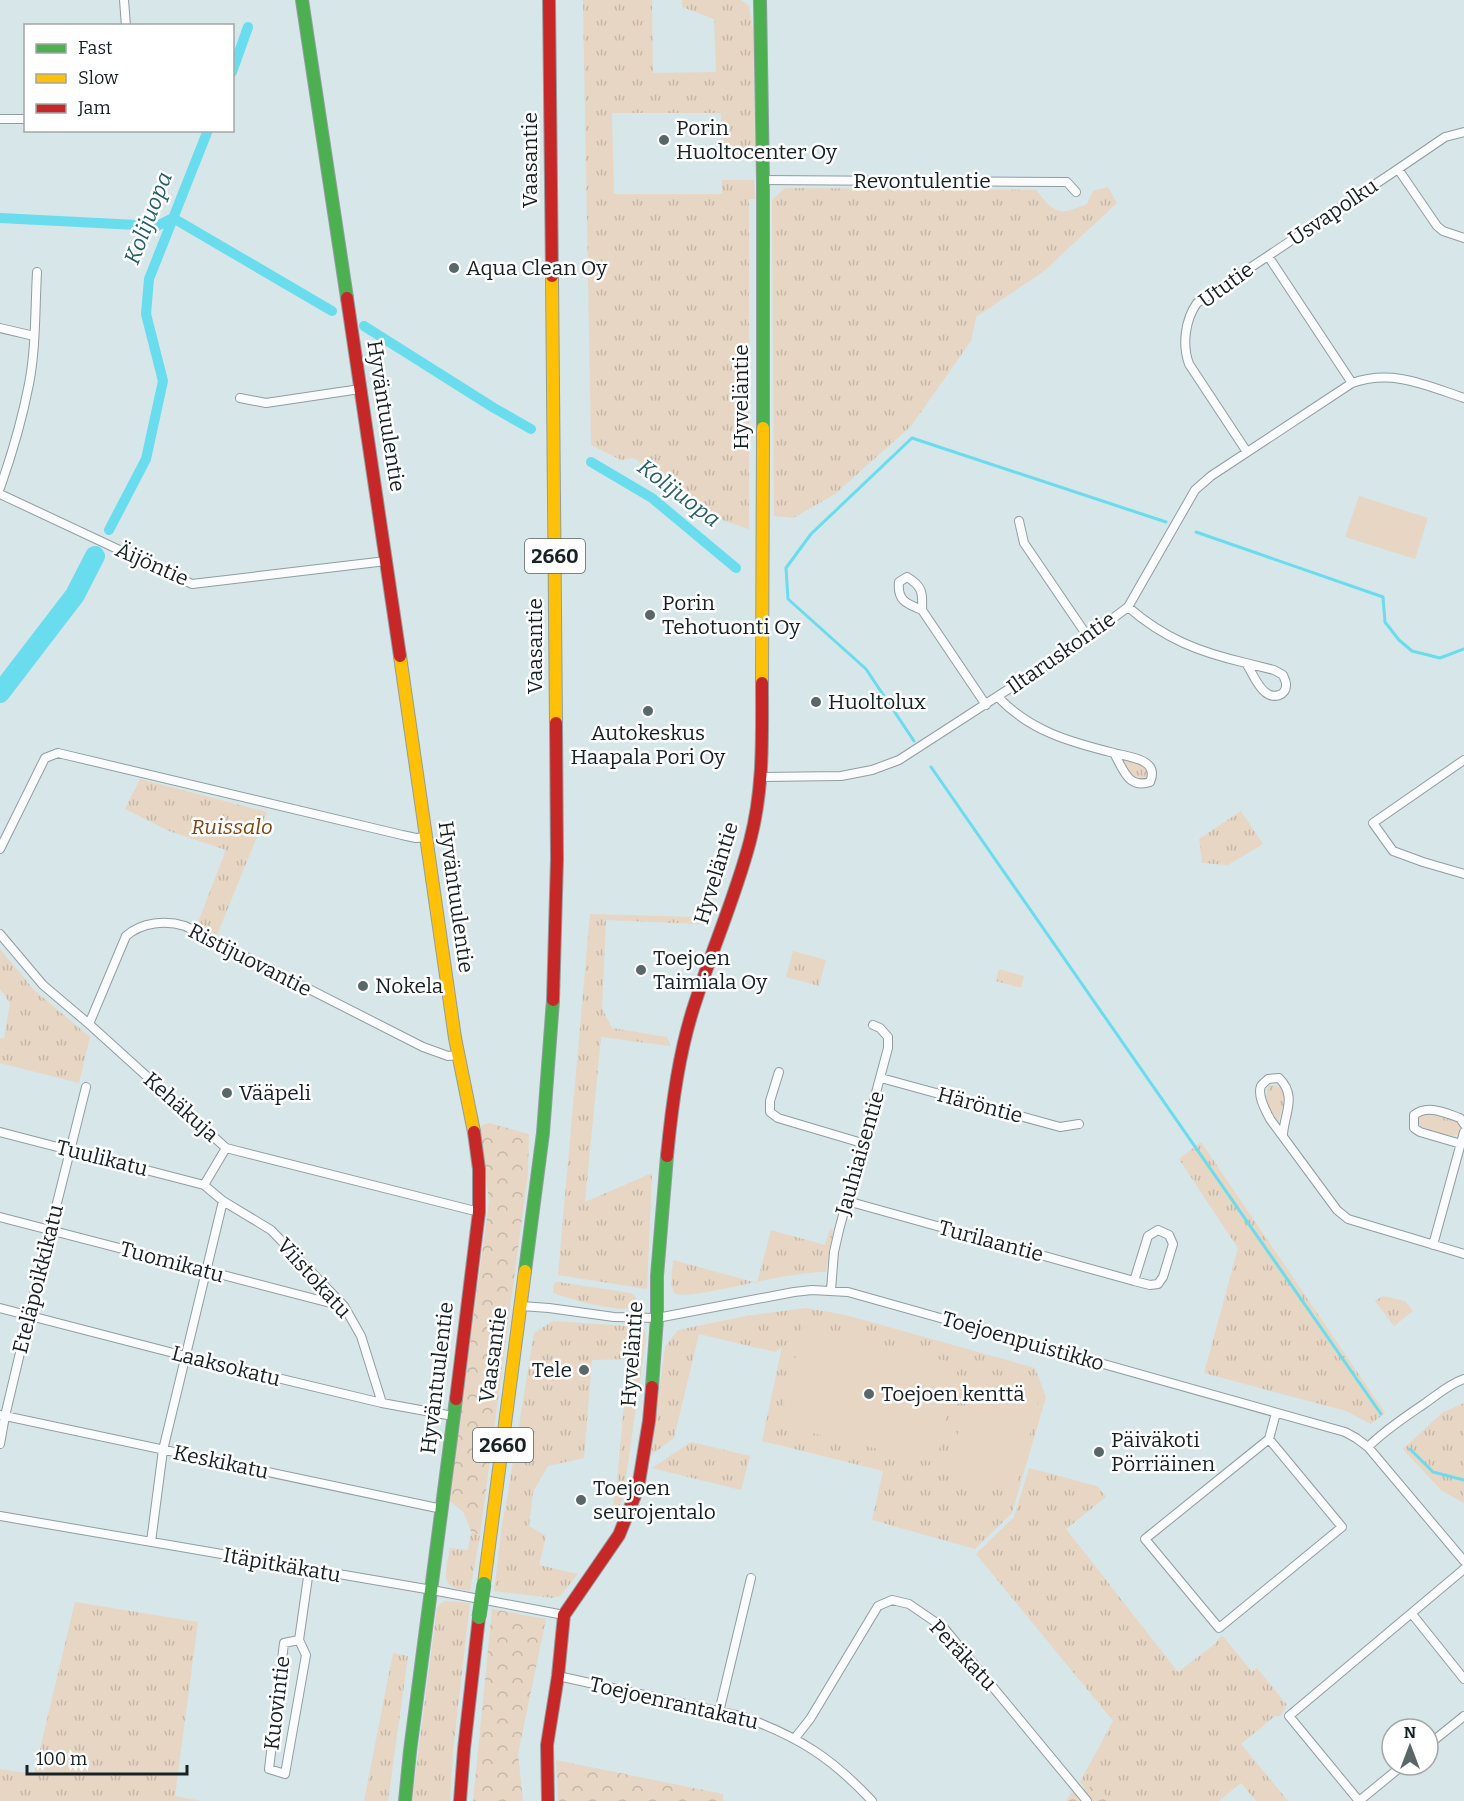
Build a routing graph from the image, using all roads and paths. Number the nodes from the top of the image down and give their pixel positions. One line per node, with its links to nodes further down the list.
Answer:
1 (124, 0): 5 (street)
2 (302, 0): 18 (street, Hyväntuulentie)
3 (549, 0): 66 (street, Vaasantie / 2660)
4 (760, 0): 10 (street, Hyveläntie)
5 (126, 24)
6 (0, 119): 7 (street)
7 (24, 119)
8 (1464, 132): 9 (street, Usvapolku)
9 (1398, 169): 12 (street); 13 (street, Usvapolku)
10 (763, 180): 11 (street, Revontulentie); 34 (street, Hyveläntie)
11 (1076, 192)
12 (1464, 238)
13 (1268, 256): 17 (street, Ututie); 21 (street, Ututie)
14 (37, 272): 16 (street)
15 (0, 328): 16 (street)
16 (34, 336): 22 (street)
17 (1352, 383): 20 (street); 21 (street, Iltaruskontie)
18 (360, 390): 19 (street); 25 (street, Hyväntuulentie)
19 (240, 398)
20 (1464, 398)
21 (1247, 452): 26 (street, Iltaruskontie)
22 (0, 488)
23 (0, 494): 25 (street, Äijöntie)
24 (1019, 521): 28 (street)
25 (386, 561): 35 (street, Hyväntuulentie)
26 (1128, 607): 28 (street, Iltaruskontie); 29 (street)
27 (922, 610): 31 (street)
28 (1088, 637): 30 (street, Iltaruskontie)
29 (1246, 663): 29 (street)
30 (998, 697): 31 (street, Iltaruskontie); 32 (street)
31 (986, 705): 34 (street, Iltaruskontie)
32 (1114, 753): 32 (street)
33 (1464, 760): 37 (street)
34 (762, 777): 69 (street, Hyveläntie)
35 (426, 837): 36 (street); 41 (street, Hyväntuulentie)
36 (0, 849)
37 (1464, 874)
38 (0, 934): 39 (street, Kehäkuja)
39 (89, 1023): 41 (street, Ristijuovantie); 52 (street, Kehäkuja)
40 (873, 1025): 43 (street, Jauhiaisentie)
41 (459, 1055): 57 (street, Hyväntuulentie)
42 (779, 1072): 50 (street)
43 (881, 1078): 45 (street, Häröntie); 50 (street, Jauhiaisentie)
44 (86, 1087): 53 (street, Eteläpoikkikatu)
45 (1079, 1124)
46 (1464, 1124): 51 (street)
47 (0, 1132): 53 (street, Tuulikatu)
48 (1464, 1132): 51 (street)
49 (1283, 1134): 49 (street); 60 (street)
50 (862, 1143): 56 (street, Jauhiaisentie)
51 (1461, 1144): 60 (street)
52 (226, 1148): 54 (street); 57 (street, Kehäkuja)
53 (69, 1150): 54 (street, Tuulikatu); 59 (street, Eteläpoikkikatu)
54 (204, 1185): 55 (street, Viistokatu)
55 (223, 1201): 62 (street); 65 (street, Viistokatu)
56 (847, 1201): 63 (street, Turilaantie); 64 (street, Jauhiaisentie)
57 (479, 1212): 75 (street, Hyväntuulentie)
58 (0, 1217): 59 (street, Tuomikatu)
59 (50, 1229): 62 (street, Tuomikatu); 68 (street, Eteläpoikkikatu)
60 (1434, 1245): 61 (street)
61 (1464, 1254)
62 (206, 1271): 65 (street, Tuomikatu); 70 (street)
63 (1134, 1281): 63 (street, Turilaantie)
64 (831, 1290): 69 (street, Toejoenpuistikko); 73 (street, Toejoenpuistikko)
65 (344, 1306): 72 (street, Viistokatu)
66 (521, 1306): 69 (street, Toejoenpuistikko); 99 (street, Vaasantie / 2660, bridge)
67 (0, 1308): 68 (street, Laaksokatu)
68 (29, 1315): 70 (street, Laaksokatu); 74 (street, Eteläpoikkikatu)
69 (657, 1318): 89 (street, Hyveläntie)
70 (185, 1356): 72 (street, Laaksokatu); 79 (street)
71 (1464, 1379): 78 (street)
72 (382, 1403): 75 (street, Laaksokatu)
73 (1276, 1413): 76 (street); 78 (street, Toejoenpuistikko)
74 (2, 1416): 77 (street, Eteläpoikkikatu); 79 (street, Keskikatu)
75 (453, 1416): 80 (street, Hyväntuulentie)
76 (1269, 1439): 76 (street)
77 (0, 1444)
78 (1368, 1447): 83 (street, Toejoenpuistikko)
79 (164, 1449): 80 (street, Keskikatu); 82 (street)
80 (442, 1509): 87 (street, Hyväntuulentie)
81 (0, 1516): 82 (street, Itäpitkäkatu)
82 (151, 1542): 85 (street, Itäpitkäkatu)
83 (1464, 1561)
84 (1464, 1569): 88 (street)
85 (309, 1570): 87 (street, Itäpitkäkatu); 90 (street, Kuovintie)
86 (751, 1578): 93 (street)
87 (432, 1590): 89 (street, Itäpitkäkatu); 98 (street, Hyväntuulentie)
88 (1412, 1614): 92 (street); 97 (street)
89 (564, 1615): 91 (street, Hyveläntie)
90 (299, 1640): 90 (street, Kuovintie)
91 (558, 1676): 93 (street, Toejoenrantakatu); 100 (street, Hyveläntie)
92 (1464, 1679)
93 (719, 1712): 96 (street, Toejoenrantakatu)
94 (1464, 1716): 95 (street)
95 (1440, 1735)
96 (795, 1738): 101 (street, Toejoenrantakatu); 102 (street, Peräkatu)
97 (1388, 1777)
98 (405, 1801)
99 (460, 1801)
100 (548, 1801)
101 (872, 1801)
102 (1087, 1801)

